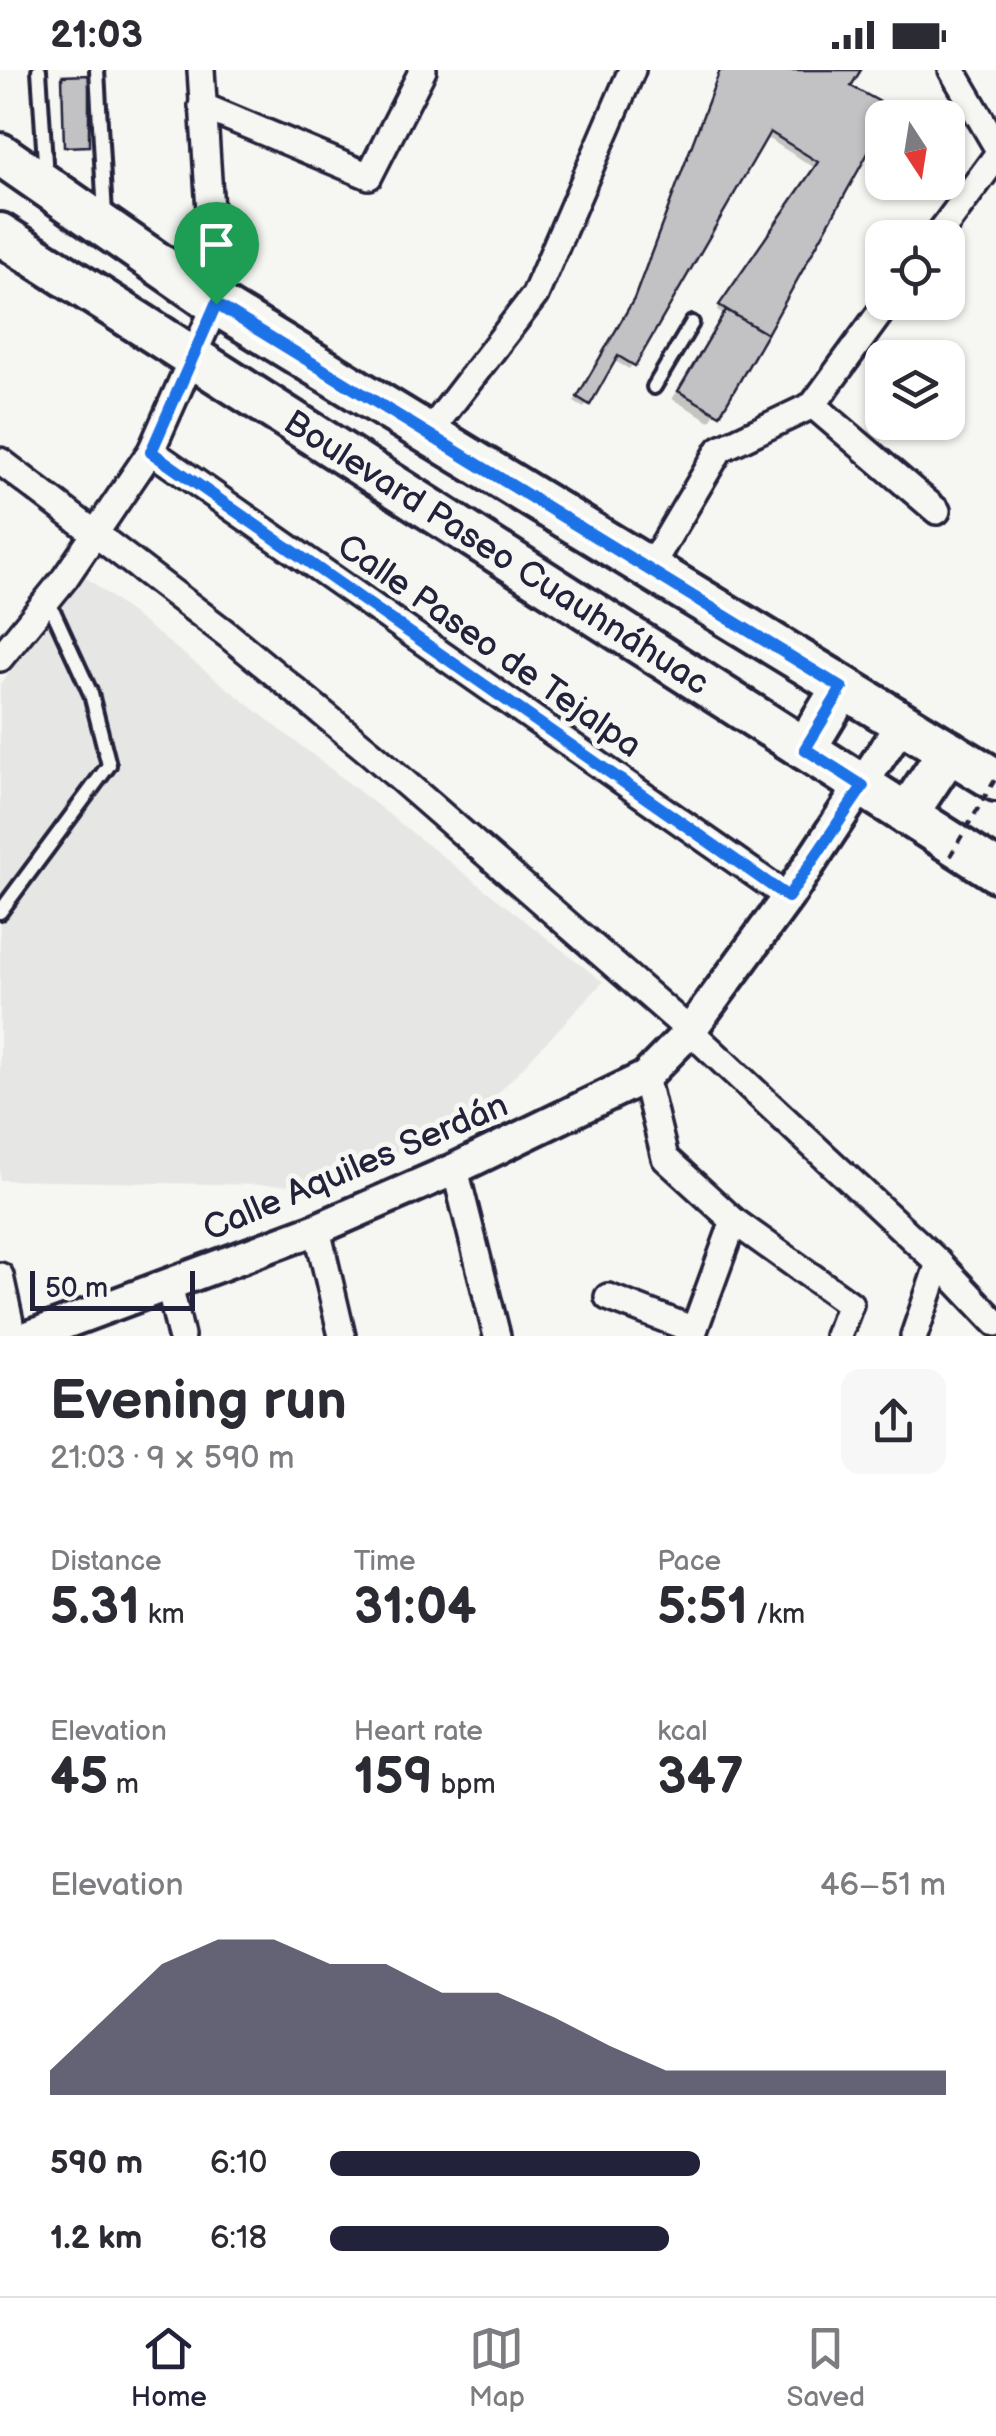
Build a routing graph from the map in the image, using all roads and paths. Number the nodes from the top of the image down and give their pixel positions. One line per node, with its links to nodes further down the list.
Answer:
1 (40, 70): 11 (lane)
2 (97, 70): 13 (lane)
3 (201, 70): 7 (street)
4 (424, 70): 7 (street)
5 (632, 70): 23 (street)
6 (952, 70): 8 (street)
7 (202, 106): 17 (street)
8 (996, 145)
9 (0, 154): 11 (main road, Boulevard Paseo Cuauhnáhuac)
10 (996, 157): 12 (street)
11 (46, 187): 13 (main road, Boulevard Paseo Cuauhnáhuac)
12 (949, 220)
13 (106, 228): 15 (main road, Boulevard Paseo Cuauhnáhuac)
14 (0, 234): 16 (main road, Boulevard Paseo Cuauhnáhuac)
15 (163, 270): 16 (main road); 17 (main road, Boulevard Paseo Cuauhnáhuac)
16 (78, 285): 20 (main road, Boulevard Paseo Cuauhnáhuac)
17 (216, 304): 20 (street); 23 (main road, Boulevard Paseo Cuauhnáhuac)
18 (875, 320): 22 (street)
19 (692, 322): 21 (lane)
20 (194, 360): 24 (street); 33 (main road, Boulevard Paseo Cuauhnáhuac)
21 (654, 387)
22 (813, 404): 26 (street); 28 (street)
23 (428, 434): 28 (main road, Boulevard Paseo Cuauhnáhuac)
24 (151, 452): 27 (street); 40 (street, Calle Paseo de Tejalpa)
25 (0, 462): 27 (street)
26 (937, 510)
27 (93, 536): 29 (street); 42 (street)
28 (649, 569): 31 (main road, Boulevard Paseo Cuauhnáhuac)
29 (48, 600): 30 (street); 41 (lane)
30 (0, 658)
31 (842, 688): 32 (main road, Boulevard Paseo Cuauhnáhuac); 33 (main road)
32 (902, 722): 34 (main road, Boulevard Paseo Cuauhnáhuac); 36 (street, Calle Aquiles Serdán)
33 (805, 749): 36 (main road, Boulevard Paseo Cuauhnáhuac)
34 (949, 751): 35 (main road, Boulevard Paseo Cuauhnáhuac); 37 (main road)
35 (996, 779): 38 (path, bridge)
36 (863, 786): 37 (main road, Boulevard Paseo Cuauhnáhuac); 40 (street, Calle Aquiles Serdán)
37 (907, 814): 39 (main road, Boulevard Paseo Cuauhnáhuac)
38 (950, 856)
39 (996, 871)
40 (788, 897): 42 (street, Calle Aquiles Serdán)
41 (0, 912)
42 (690, 1032): 43 (street, Calle Aquiles Serdán); 47 (street)
43 (645, 1077): 44 (street, Calle Aquiles Serdán); 45 (street)
44 (455, 1169): 46 (street, Calle Aquiles Serdán); 57 (street)
45 (734, 1221): 52 (street); 58 (street)
46 (317, 1229): 49 (street, Calle Aquiles Serdán); 56 (street)
47 (939, 1263): 51 (street); 59 (street)
48 (0, 1276): 53 (street)
49 (169, 1284): 54 (street, Calle Aquiles Serdán); 55 (street)
50 (608, 1297): 52 (street)
51 (996, 1322)
52 (693, 1333)
53 (13, 1336)
54 (30, 1336)
55 (181, 1336)
56 (342, 1336)
57 (498, 1336)
58 (838, 1336)
59 (914, 1336)

